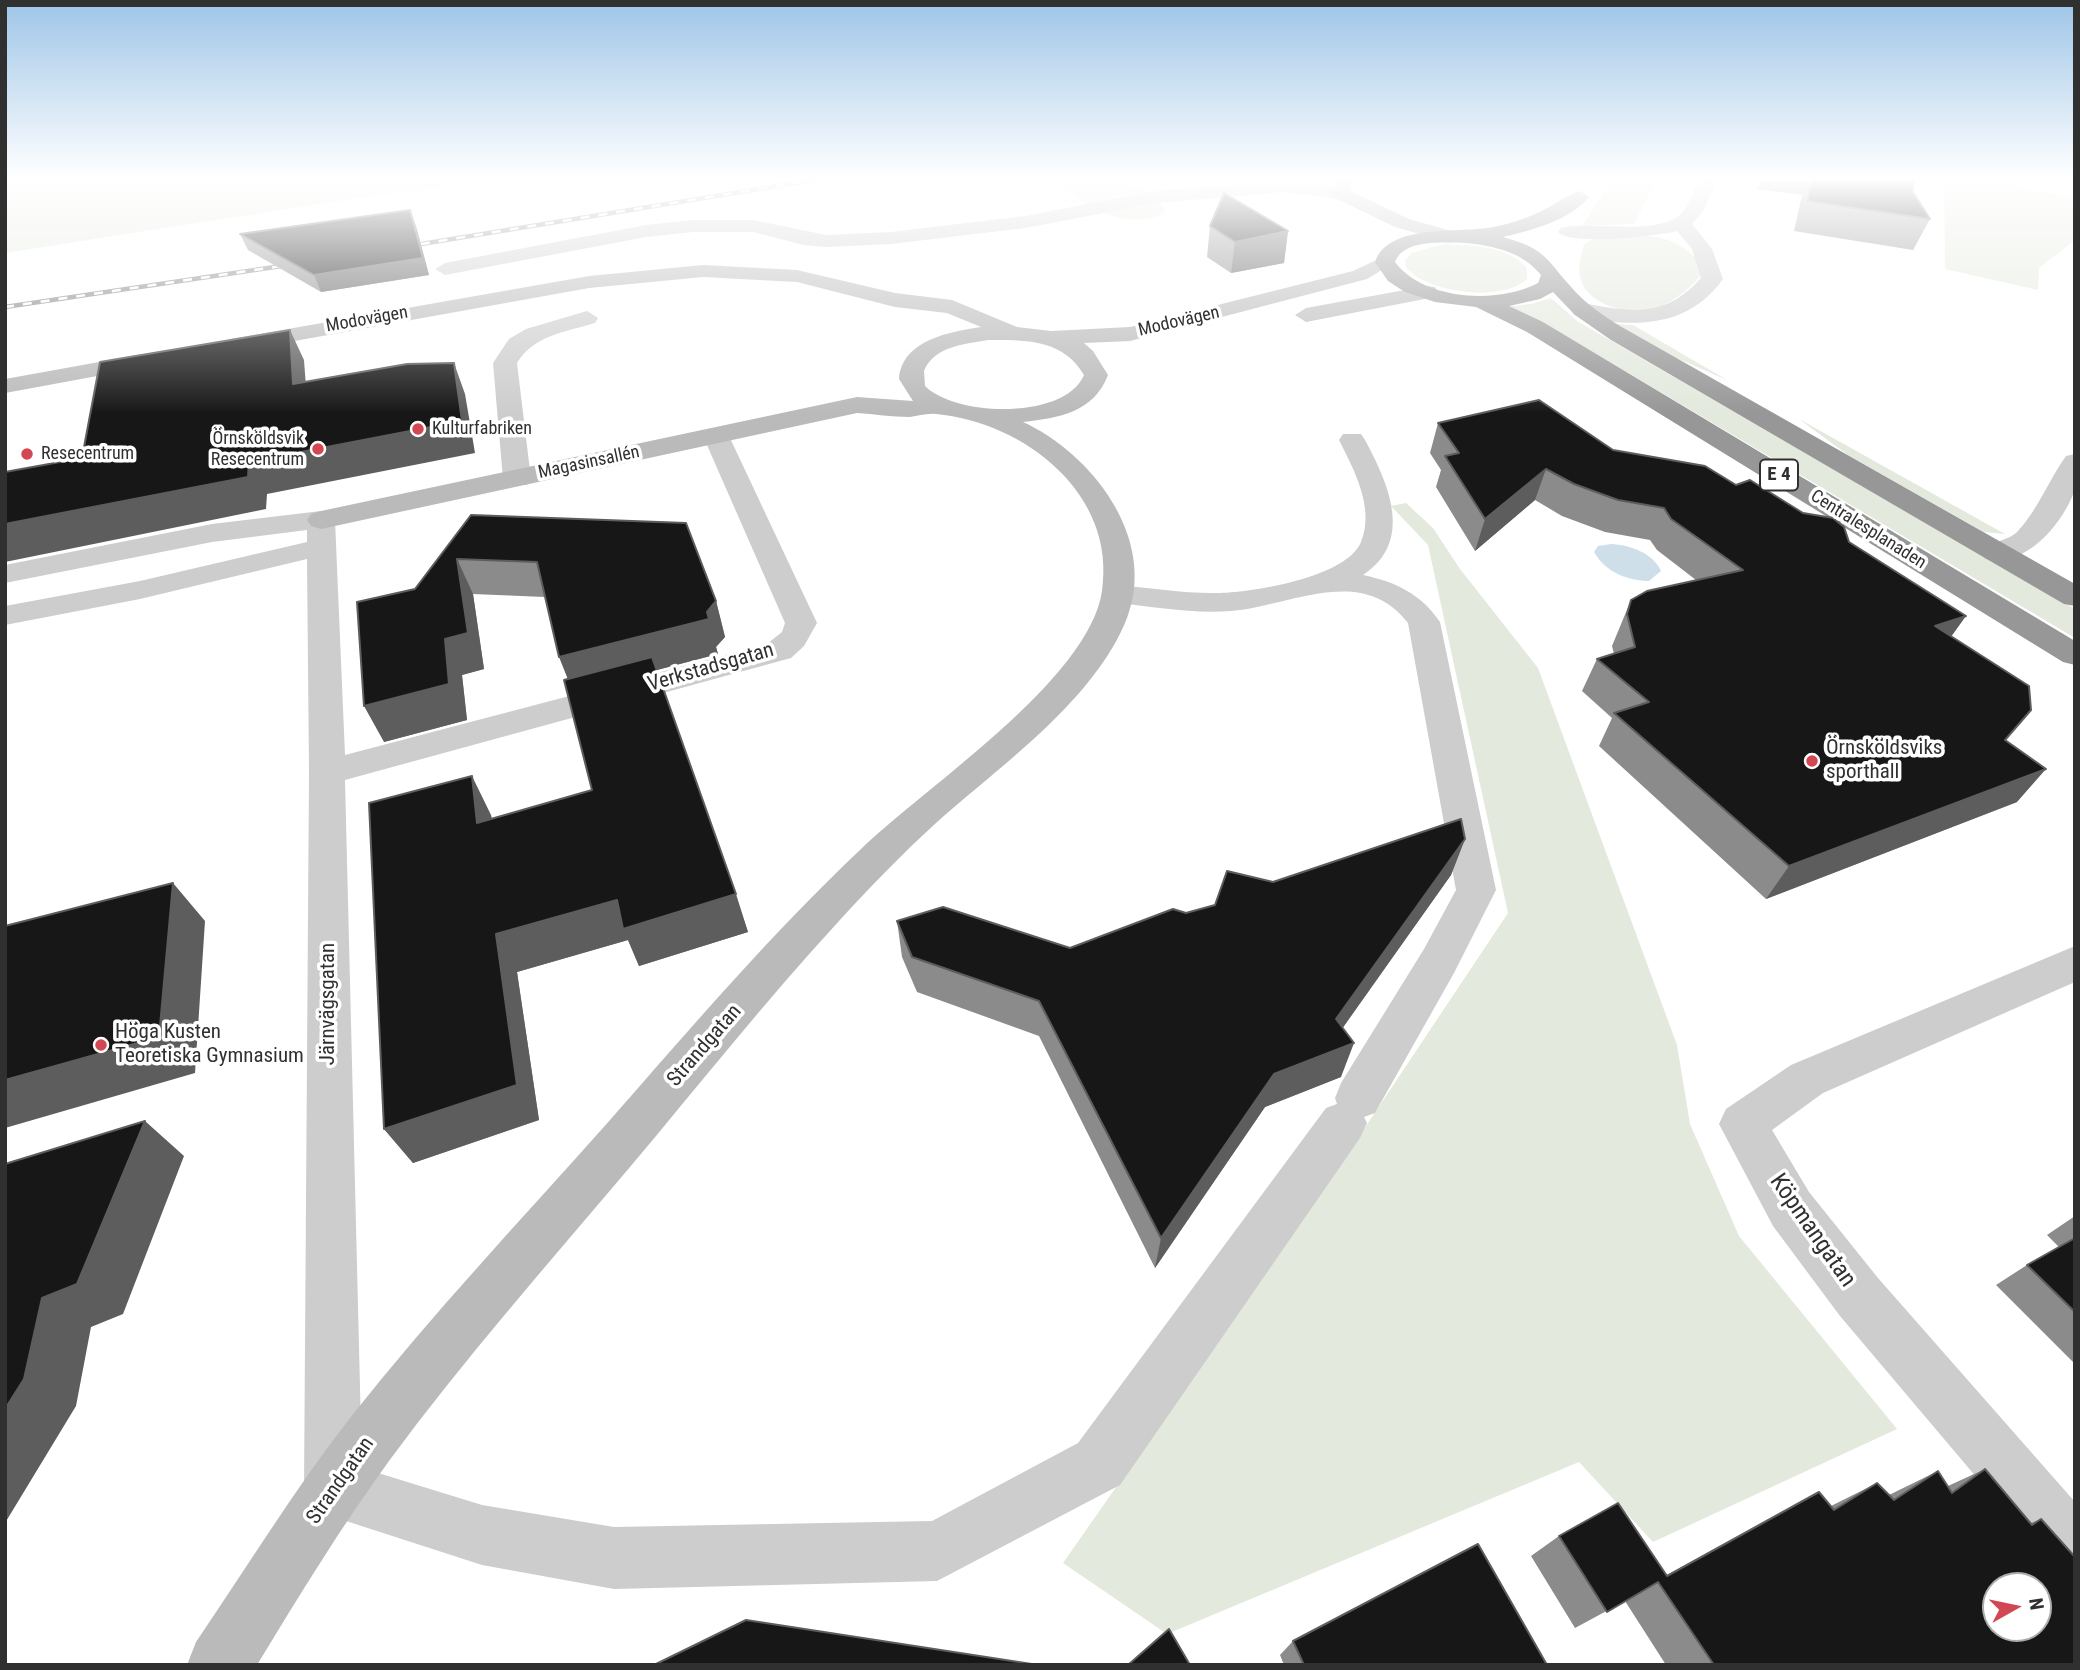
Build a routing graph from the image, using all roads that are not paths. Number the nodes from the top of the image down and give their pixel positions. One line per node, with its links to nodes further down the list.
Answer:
1 (503, 258): 7 (street)
2 (1386, 258): 17 (main road, Modovägen)
3 (1390, 258): 9 (highway, E 4)
4 (1536, 258): 8 (highway, E 4)
5 (1557, 258): 8 (highway, E 4)
6 (1709, 258): 12 (street)
7 (445, 269)
8 (1550, 273): 11 (highway, E 4); 12 (highway, E 4)
9 (1427, 292): 11 (highway, E 4); 14 (main road)
10 (895, 300): 15 (main road, Modovägen); 16 (main road); 19 (main road, Modovägen)
11 (1480, 301): 40 (highway, Centralesplanaden / E 4)
12 (1582, 310): 34 (highway, E 4)
13 (587, 318): 32 (street)
14 (1283, 320)
15 (1013, 333): 16 (main road); 17 (main road)
16 (920, 337): 22 (main road)
17 (1050, 338): 24 (main road)
18 (1202, 339): 21 (main road, Modovägen)
19 (216, 348)
20 (176, 355): 23 (main road)
21 (1140, 355)
22 (909, 377): 25 (main road); 26 (main road)
23 (5, 386)
24 (1076, 401): 27 (main road); 30 (main road)
25 (857, 405): 26 (main road); 28 (main road, Magasinsallén)
26 (936, 406): 27 (main road)
27 (991, 418): 30 (main road, Strandgatan)
28 (716, 436): 32 (main road, Magasinsallén); 41 (street, Verkstadsgatan)
29 (1352, 440): 36 (street)
30 (1050, 447): 37 (main road, Strandgatan)
31 (2075, 462): 34 (street)
32 (517, 479): 33 (main road, Magasinsallén)
33 (322, 533): 35 (street); 39 (street); 41 (street, Järnvägsgatan)
34 (1996, 553): 38 (highway, E 4)
35 (5, 574)
36 (1331, 582): 37 (street); 43 (street)
37 (1118, 594): 43 (main road, Strandgatan)
38 (2075, 597)
39 (5, 616)
40 (2075, 655)
41 (327, 772): 43 (street, Järnvägsgatan)
42 (2075, 963): 44 (street, Köpmangatan)
43 (333, 1489): 45 (main road, Strandgatan)
44 (2075, 1548)
45 (219, 1665)

